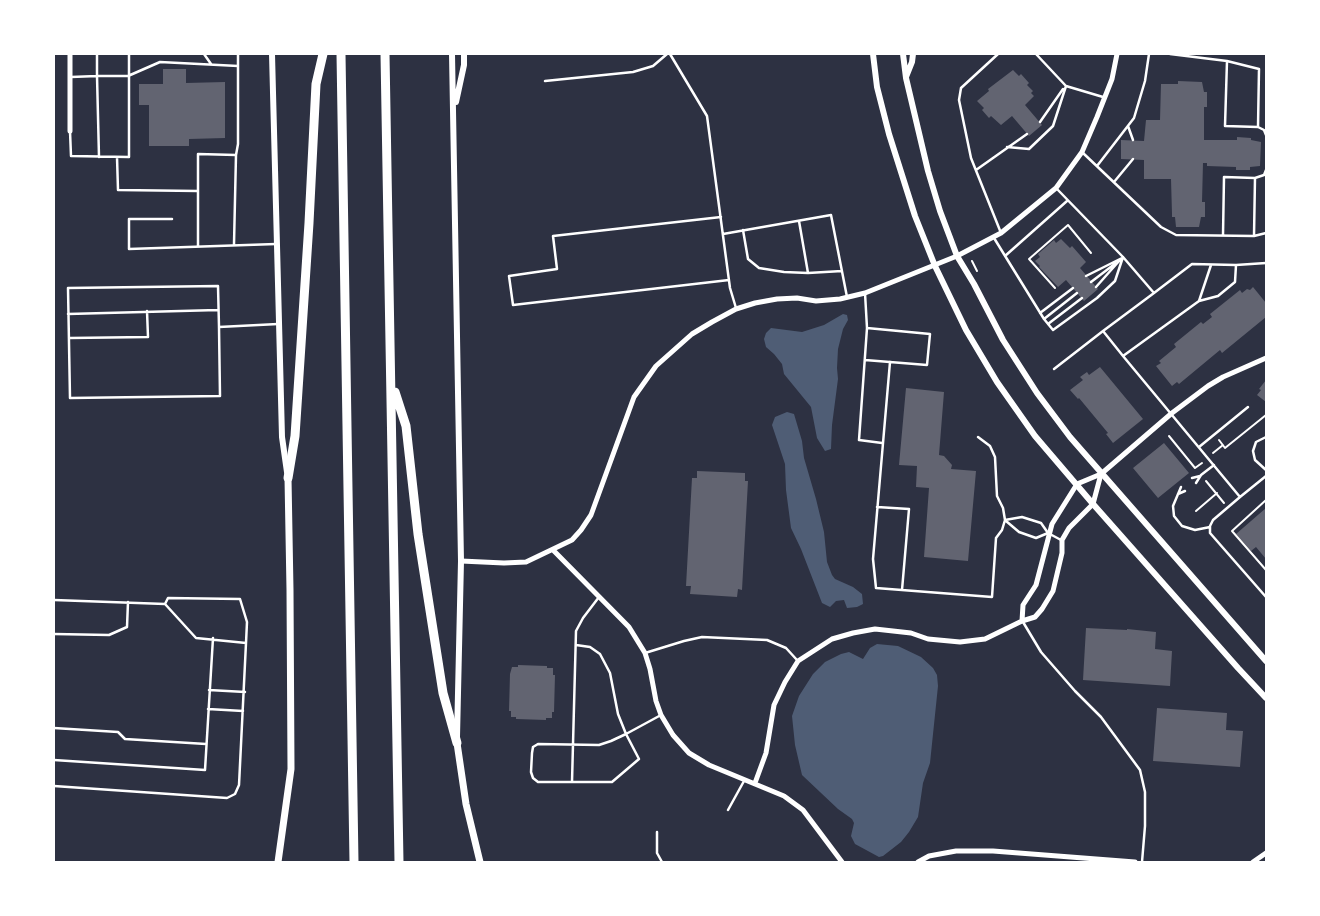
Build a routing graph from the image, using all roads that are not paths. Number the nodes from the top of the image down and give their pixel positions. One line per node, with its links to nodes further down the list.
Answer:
1 (70, 54): 26 (street)
2 (97, 54): 24 (lane)
3 (129, 54): 25 (lane)
4 (204, 54): 22 (lane)
5 (238, 54): 23 (lane)
6 (272, 54): 64 (street)
7 (323, 54): 115 (highway)
8 (341, 54): 165 (highway)
9 (385, 54): 103 (highway)
10 (452, 54): 31 (street)
11 (464, 54): 31 (street)
12 (668, 54): 28 (lane); 53 (lane)
13 (873, 54): 71 (street)
14 (903, 54): 27 (street)
15 (913, 54): 27 (street)
16 (998, 54): 46 (lane)
17 (1036, 54): 29 (lane)
18 (1118, 54): 30 (street)
19 (1149, 54): 33 (lane)
20 (1170, 54): 21 (lane)
21 (1227, 61): 34 (lane); 34 (lane)
22 (211, 64): 23 (lane); 25 (lane)
23 (238, 66): 41 (lane)
24 (97, 76): 25 (lane); 26 (lane); 42 (lane)
25 (128, 76): 43 (lane)
26 (70, 77): 35 (street)
27 (906, 78): 66 (street)
28 (544, 80)
29 (1066, 86): 30 (lane); 32 (lane); 39 (lane)
30 (1105, 98): 40 (street)
31 (454, 113): 130 (street)
32 (1040, 122)
33 (1128, 126): 38 (lane); 45 (lane)
34 (1258, 127): 37 (lane)
35 (70, 131): 42 (lane)
36 (1027, 134): 39 (lane)
37 (1266, 135)
38 (1133, 140)
39 (1007, 147): 46 (lane)
40 (1082, 152): 45 (lane); 50 (street)
41 (236, 154): 51 (lane); 63 (lane)
42 (99, 157): 43 (lane)
43 (117, 157): 51 (lane)
44 (1132, 159): 49 (lane)
45 (1097, 166): 49 (lane)
46 (976, 170): 57 (lane)
47 (1266, 170): 48 (lane)
48 (1255, 178): 60 (lane); 61 (lane)
49 (1114, 182): 60 (lane)
50 (1056, 188): 52 (lane); 57 (street)
51 (198, 191): 65 (lane)
52 (1067, 200): 67 (lane); 68 (lane)
53 (721, 217): 59 (lane); 76 (lane)
54 (172, 219): 65 (lane)
55 (799, 220): 56 (lane); 73 (lane); 74 (lane)
56 (743, 230): 59 (lane); 74 (lane)
57 (1001, 233): 62 (street)
58 (1266, 233): 61 (lane)
59 (723, 234): 76 (lane)
60 (1223, 235): 61 (lane)
61 (1254, 236)
62 (994, 238): 66 (street); 67 (lane)
63 (234, 244): 64 (lane); 65 (lane)
64 (276, 244): 92 (street)
65 (198, 246)
66 (957, 256): 71 (street); 112 (street)
67 (1005, 256): 89 (lane)
68 (1123, 257): 75 (lane); 77 (lane); 78 (lane); 82 (lane); 93 (lane)
69 (1266, 263): 72 (lane)
70 (1211, 265): 72 (lane); 82 (lane); 85 (lane)
71 (935, 266): 80 (street); 118 (street)
72 (1236, 266): 85 (lane)
73 (842, 271): 74 (lane); 83 (lane)
74 (808, 273)
75 (1086, 276)
76 (729, 280): 87 (lane)
77 (1091, 282)
78 (1096, 287)
79 (1073, 288): 89 (lane)
80 (865, 293): 83 (street); 95 (lane)
81 (1077, 293): 91 (lane)
82 (1154, 293): 96 (lane)
83 (847, 298): 87 (street)
84 (1082, 298): 93 (lane)
85 (1199, 301): 98 (lane)
86 (218, 310): 88 (lane); 90 (lane); 94 (lane)
87 (736, 310): 129 (street)
88 (147, 311): 90 (lane); 97 (lane)
89 (1040, 313): 91 (lane)
90 (68, 314): 97 (lane)
91 (1044, 319): 93 (lane)
92 (278, 324): 94 (lane); 115 (street)
93 (1048, 324)
94 (219, 328): 97 (lane)
95 (867, 328): 100 (lane); 101 (lane)
96 (1103, 331): 98 (lane); 102 (lane)
97 (69, 338)
98 (1123, 356): 105 (lane)
99 (1266, 358): 105 (street)
100 (864, 360): 101 (lane); 108 (lane)
101 (890, 362): 108 (lane)
102 (1054, 369)
103 (392, 383): 153 (highway); 166 (highway)
104 (1248, 407): 109 (lane)
105 (1172, 413): 109 (lane); 112 (street)
106 (978, 436): 125 (lane)
107 (1266, 437): 111 (lane)
108 (883, 443): 124 (lane)
109 (1199, 447): 110 (lane)
110 (1214, 465): 113 (lane); 122 (lane)
111 (1266, 470)
112 (1102, 474): 118 (street); 123 (street); 144 (street)
113 (1201, 475): 116 (lane); 117 (lane)
114 (1266, 476): 122 (lane)
115 (288, 478): 164 (main road)
116 (1192, 478)
117 (1196, 482)
118 (1076, 484): 123 (street); 127 (street)
119 (1181, 488): 121 (lane)
120 (1185, 491): 121 (lane)
121 (1177, 495): 126 (lane)
122 (1240, 497): 126 (lane)
123 (1093, 504): 128 (street); 147 (street)
124 (877, 507): 131 (lane); 131 (lane)
125 (1005, 520): 127 (lane); 127 (lane); 131 (lane)
126 (1210, 527): 133 (lane)
127 (1048, 533): 128 (lane); 137 (street)
128 (1062, 540): 137 (street)
129 (554, 550): 130 (street); 132 (street)
130 (461, 562): 153 (street)
131 (902, 590)
132 (599, 597): 141 (lane); 142 (street)
133 (1266, 597)
134 (54, 600): 135 (lane)
135 (128, 602): 136 (lane); 138 (lane)
136 (165, 604): 139 (lane); 140 (lane)
137 (1022, 620): 143 (street); 172 (lane)
138 (54, 634)
139 (212, 638): 140 (lane); 145 (lane)
140 (246, 642): 146 (lane)
141 (576, 644): 152 (lane); 155 (lane)
142 (644, 653): 143 (lane); 150 (street)
143 (798, 661): 159 (street)
144 (1266, 661)
145 (209, 690): 146 (lane); 148 (lane)
146 (244, 692): 149 (lane)
147 (1266, 698)
148 (208, 709): 149 (lane); 154 (lane)
149 (243, 711): 160 (lane)
150 (661, 715): 152 (lane); 157 (street)
151 (54, 728): 154 (lane)
152 (626, 734): 155 (lane); 158 (lane)
153 (457, 743): 167 (main road)
154 (206, 744): 156 (lane)
155 (572, 745): 158 (lane); 158 (lane)
156 (54, 760)
157 (745, 780): 159 (street); 161 (lane)
158 (572, 782)
159 (755, 783): 169 (street)
160 (54, 786)
161 (728, 810)
162 (657, 832): 168 (lane)
163 (1266, 853): 173 (street)
164 (278, 862)
165 (354, 862)
166 (399, 862)
167 (480, 862)
168 (662, 862)
169 (842, 862)
170 (918, 862): 171 (street)
171 (1135, 862)
172 (1142, 862)
173 (1253, 862)

